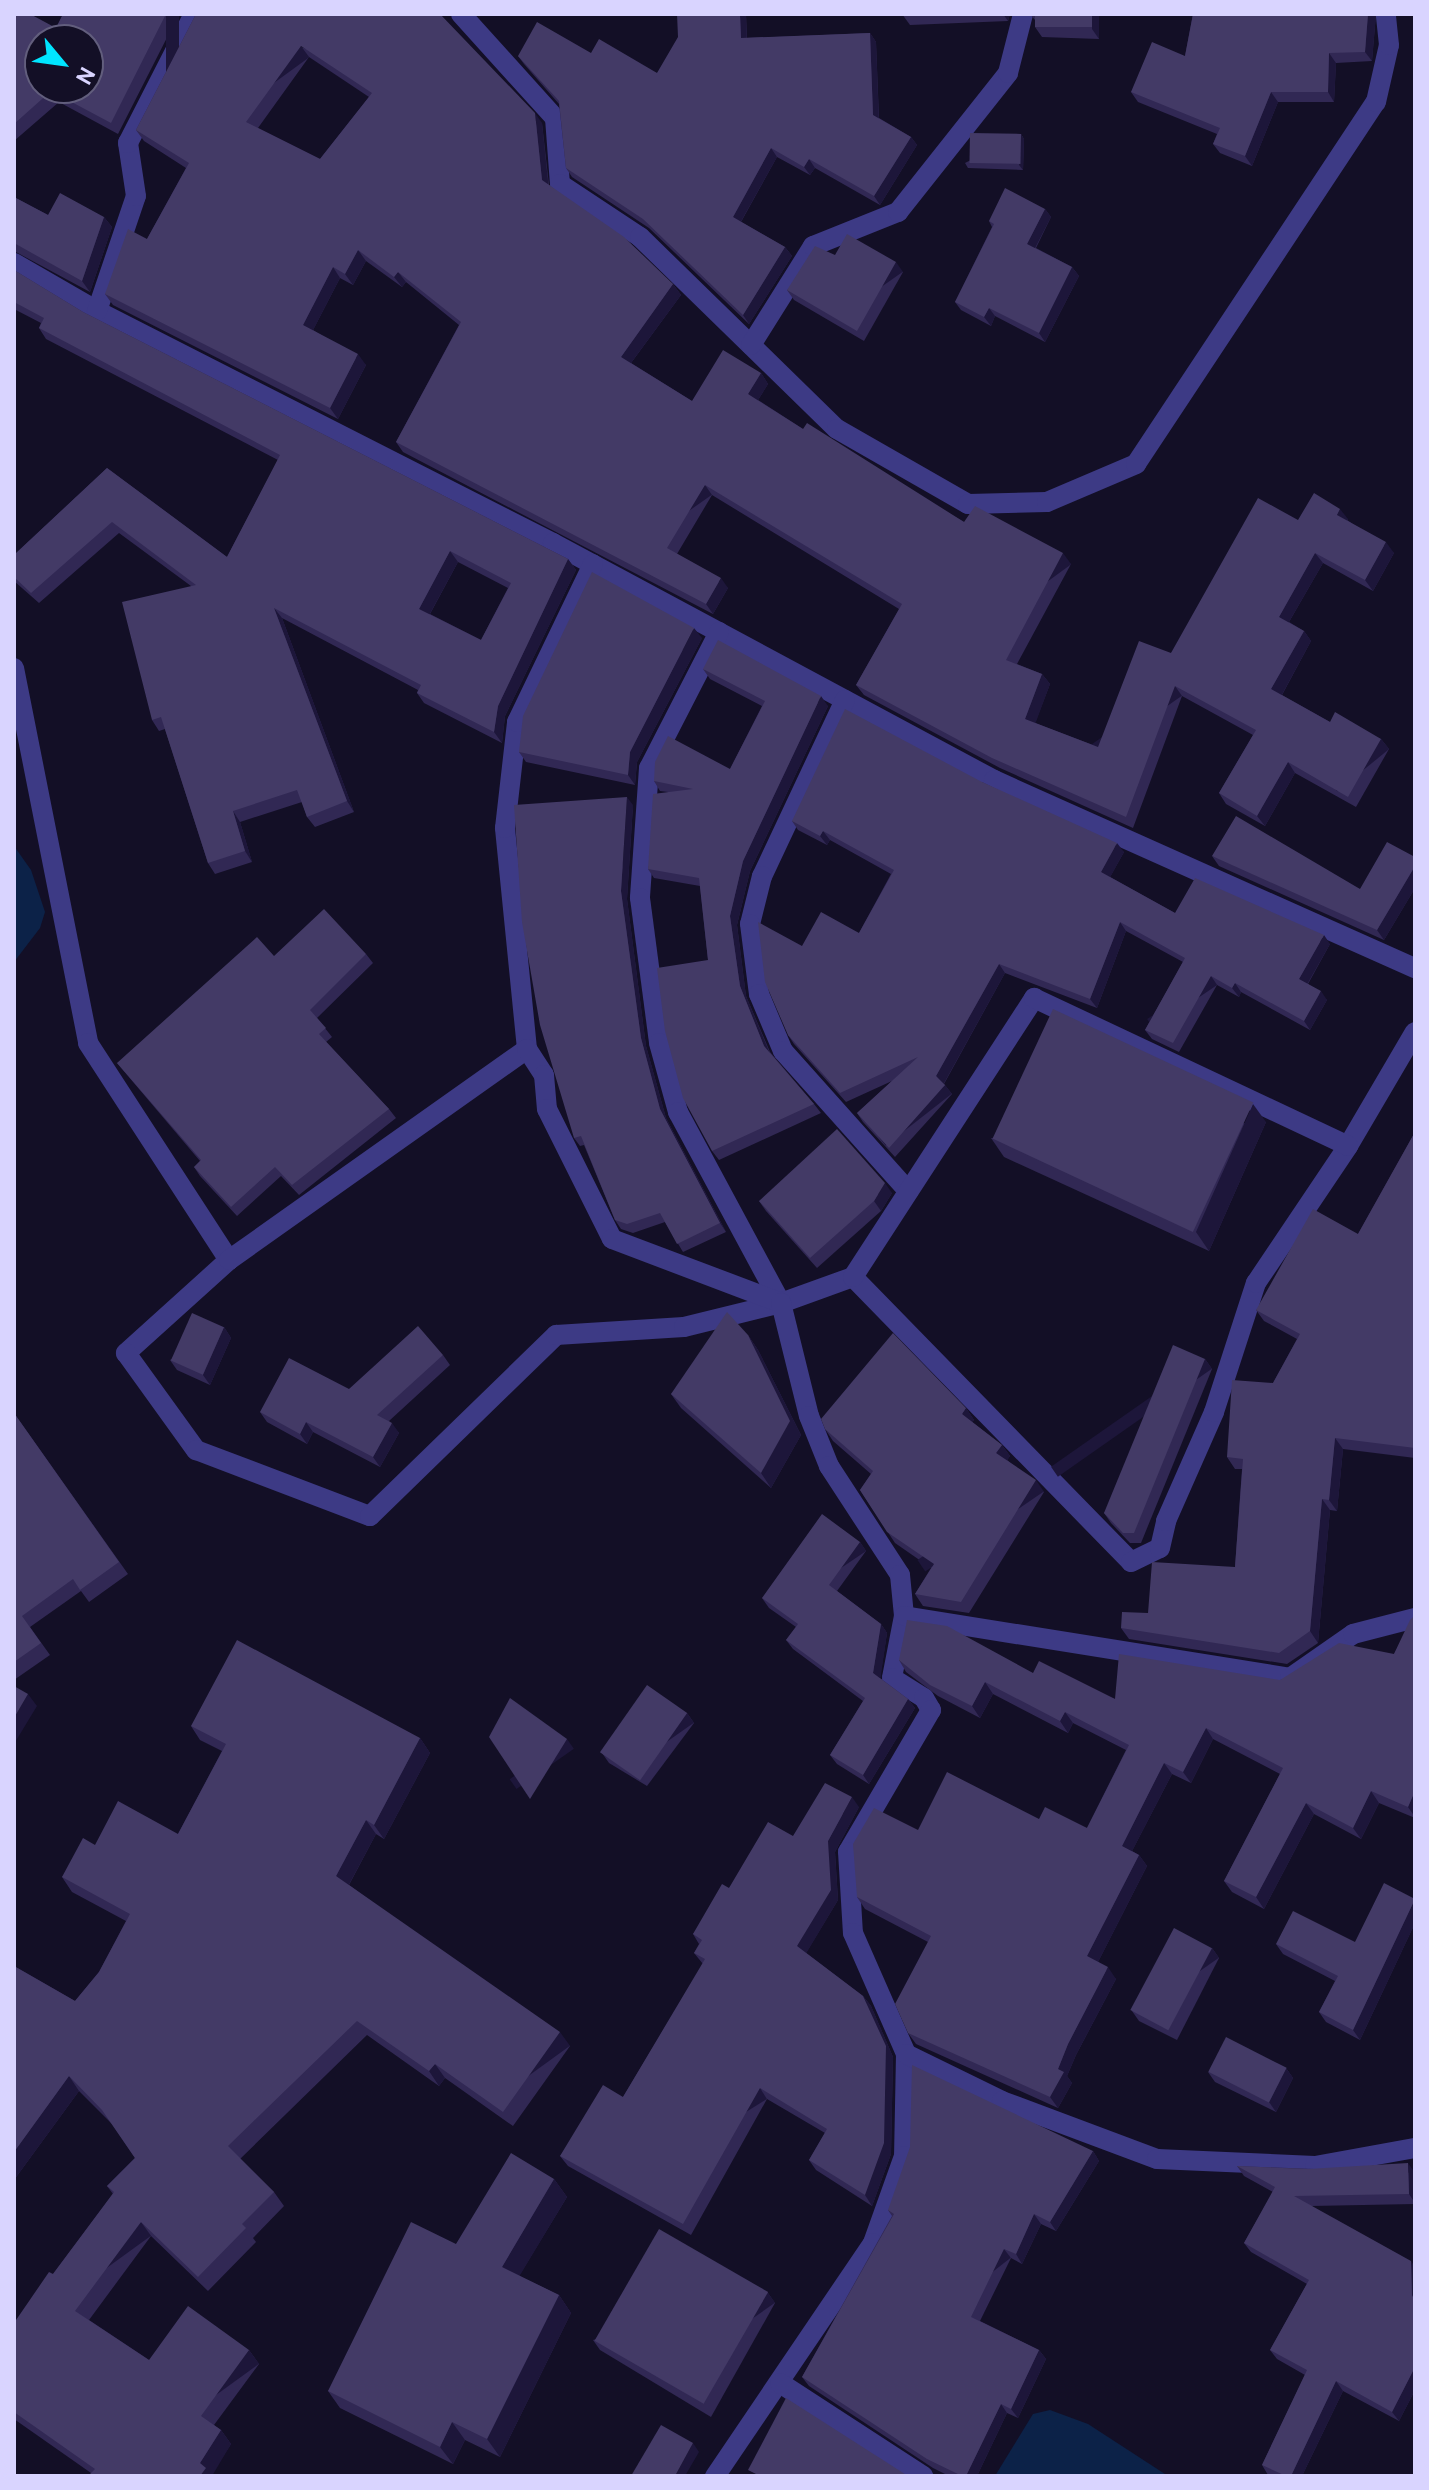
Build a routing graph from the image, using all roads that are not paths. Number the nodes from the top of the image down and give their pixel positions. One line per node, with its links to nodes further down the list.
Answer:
1 (194, 14): 6 (street)
2 (461, 14): 7 (street)
3 (1023, 14): 7 (street)
4 (1386, 14): 7 (street)
5 (14, 263): 6 (street)
6 (97, 311): 8 (street)
7 (751, 345)
8 (593, 564): 9 (street); 14 (street)
9 (719, 632): 11 (street); 19 (street)
10 (14, 668): 17 (street)
11 (845, 700): 12 (street); 16 (street)
12 (1415, 968)
13 (1415, 1032): 15 (street)
14 (527, 1049): 17 (street); 19 (street)
15 (1348, 1146): 16 (street); 18 (street)
16 (908, 1191): 18 (street)
17 (229, 1260): 19 (street)
18 (853, 1277): 19 (street)
19 (781, 1303): 20 (street)
20 (904, 1616): 21 (street); 22 (street)
21 (1415, 1618)
22 (906, 2054): 23 (street); 24 (street)
23 (1415, 2148)
24 (780, 2383): 25 (street); 26 (street)
25 (715, 2476)
26 (923, 2476)

